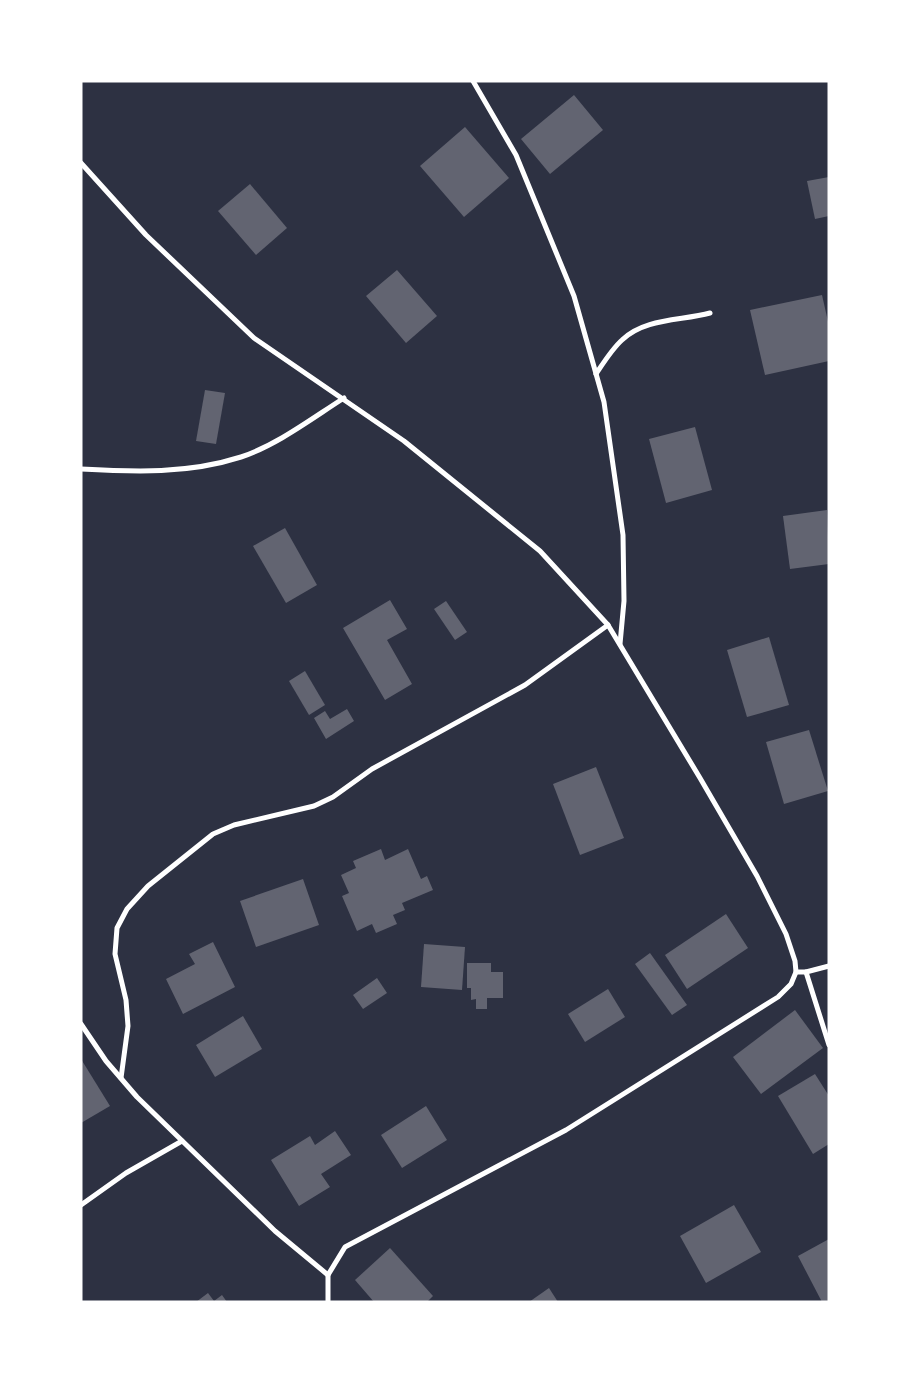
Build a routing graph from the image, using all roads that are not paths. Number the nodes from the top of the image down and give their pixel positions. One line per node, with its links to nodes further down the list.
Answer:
1 (473, 81): 4 (street)
2 (81, 163): 5 (street)
3 (710, 313): 4 (street)
4 (596, 374): 8 (street)
5 (344, 398): 6 (street); 7 (street)
6 (81, 469)
7 (608, 624): 8 (street); 14 (street)
8 (620, 644): 10 (street)
9 (829, 966): 11 (street)
10 (796, 972): 11 (street); 17 (street)
11 (806, 972): 13 (street)
12 (81, 1024): 14 (street)
13 (829, 1046)
14 (121, 1078): 15 (street)
15 (182, 1141): 16 (street); 17 (street)
16 (81, 1205)
17 (328, 1275): 18 (street)
18 (328, 1302)

